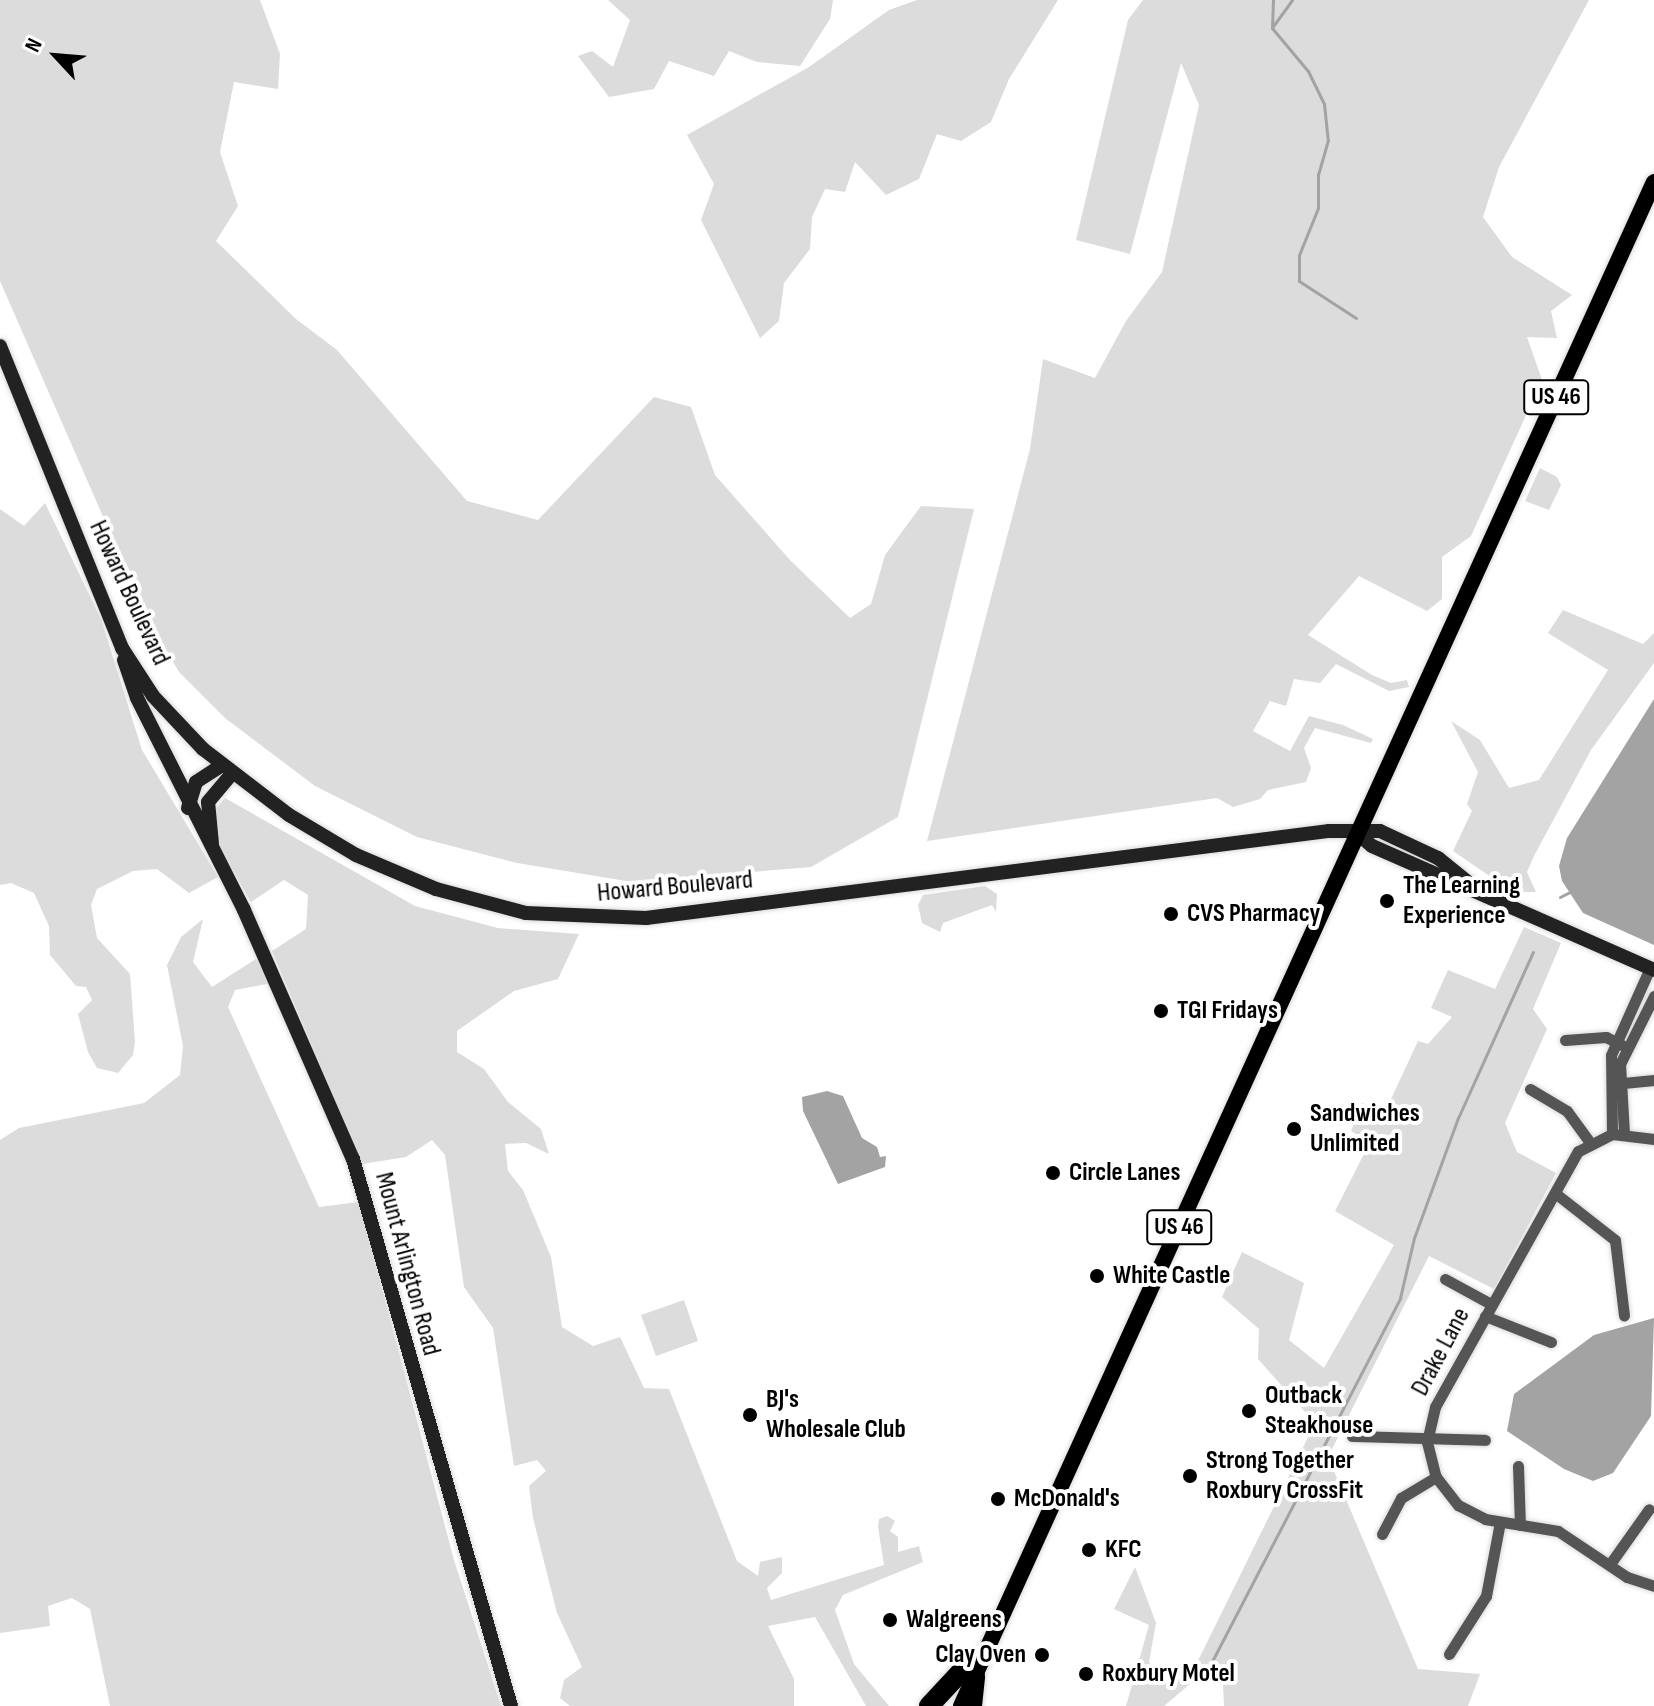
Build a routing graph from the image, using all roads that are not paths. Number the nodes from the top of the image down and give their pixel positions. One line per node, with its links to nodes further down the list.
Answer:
1 (1654, 182): 6 (main road, US 46)
2 (0, 346): 3 (main road, Howard Boulevard)
3 (122, 648): 4 (main road, Howard Boulevard); 5 (main road, Mount Arlington Road)
4 (227, 769): 5 (main road); 6 (main road, Howard Boulevard); 7 (main road, Mount Arlington Road)
5 (188, 808): 7 (main road, Mount Arlington Road)
6 (1358, 834): 8 (main road); 36 (main road, US 46)
7 (213, 852): 37 (main road, Mount Arlington Road)
8 (1652, 969): 11 (street)
9 (1654, 996): 11 (street)
10 (1565, 1040): 11 (street)
11 (1620, 1044): 13 (street)
12 (1654, 1080): 13 (street)
13 (1614, 1084): 15 (street)
14 (1530, 1089): 17 (street)
15 (1618, 1134): 16 (street); 17 (street, Drake Lane)
16 (1654, 1139)
17 (1590, 1143): 18 (street, Drake Lane)
18 (1555, 1193): 20 (street, Drake Lane); 21 (street)
19 (1445, 1279): 20 (street)
20 (1491, 1304): 22 (street, Drake Lane)
21 (1624, 1315)
22 (1485, 1316): 23 (street); 26 (street, Drake Lane)
23 (1551, 1342)
24 (1352, 1436): 26 (street)
25 (1485, 1440): 26 (street)
26 (1427, 1442): 28 (street, Drake Lane)
27 (1518, 1466): 31 (street)
28 (1436, 1477): 30 (street, Drake Lane); 32 (street)
29 (1649, 1509): 33 (street)
30 (1500, 1522): 31 (street, Drake Lane); 35 (street)
31 (1520, 1525): 33 (street, Drake Lane)
32 (1382, 1534)
33 (1610, 1564): 34 (street, Drake Lane)
34 (1654, 1586)
35 (1449, 1654)
36 (979, 1666): 38 (highway, US 46); 39 (main road, US 46); 40 (highway)
37 (511, 1706)
38 (929, 1706)
39 (961, 1706)
40 (972, 1706)

